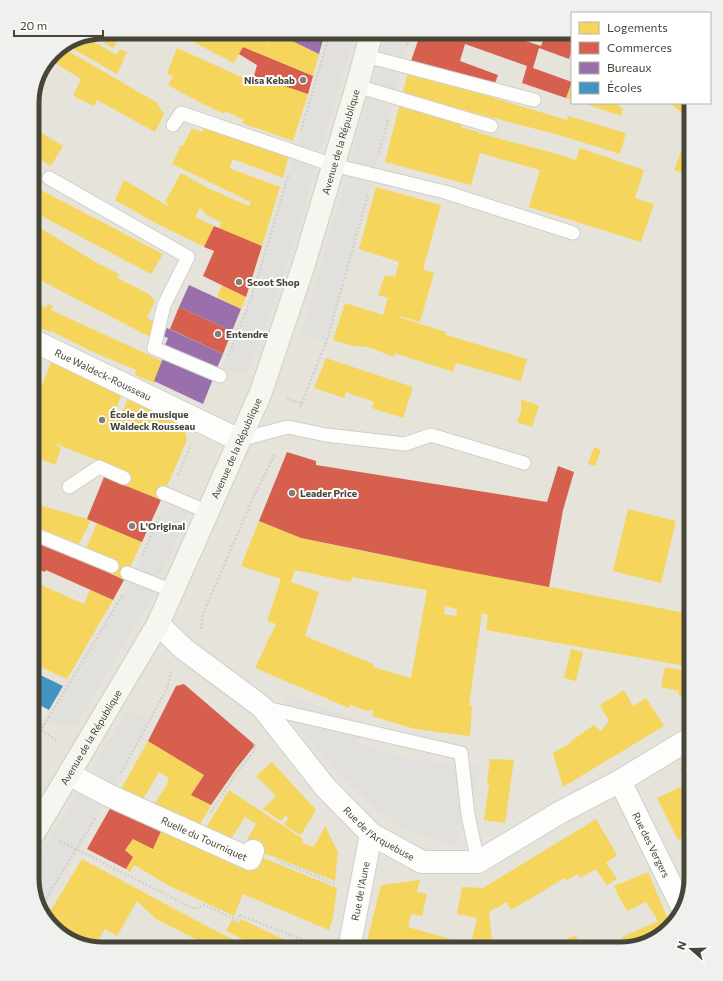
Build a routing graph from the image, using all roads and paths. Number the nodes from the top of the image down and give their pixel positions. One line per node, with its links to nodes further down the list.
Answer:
1 (370, 39): 2 (main road, Avenue de la République)
2 (366, 56): 3 (main road, Avenue de la République); 4 (lane)
3 (357, 86): 6 (lane); 7 (main road, Avenue de la République)
4 (534, 100)
5 (173, 125): 7 (lane)
6 (491, 126)
7 (334, 164): 9 (lane); 12 (main road, Avenue de la République)
8 (49, 178): 11 (lane)
9 (573, 233)
10 (39, 343): 12 (street, Rue Waldeck-Rousseau)
11 (220, 376)
12 (239, 440): 13 (lane); 17 (main road, Avenue de la République)
13 (524, 463)
14 (124, 478): 15 (lane)
15 (69, 487)
16 (164, 493): 17 (lane)
17 (208, 512): 21 (main road, Avenue de la République)
18 (39, 536): 19 (lane)
19 (112, 566)
20 (127, 573): 21 (lane)
21 (173, 591): 22 (main road, Avenue de la République)
22 (158, 624): 23 (street, Rue de l'Arquebuse); 27 (main road, Avenue de la République)
23 (262, 707): 31 (street, Rue de l'Arquebuse); 32 (path); 34 (lane)
24 (39, 722): 25 (path)
25 (45, 725)
26 (684, 742): 28 (street)
27 (69, 774): 29 (main road, Avenue de la République); 32 (street, Ruelle du Tourniquet)
28 (620, 781): 34 (street); 36 (street, Rue des Vergers)
29 (39, 822)
30 (39, 832): 37 (path)
31 (371, 834): 34 (street, Rue de l'Arquebuse); 35 (street, Rue de l'Aune)
32 (198, 835): 33 (street, Ruelle du Tourniquet)
33 (253, 851): 35 (path, Ruelle du Tourniquet)
34 (478, 862)
35 (360, 894): 38 (street, Rue de l'Aune)
36 (679, 902)
37 (310, 942)
38 (350, 942)

